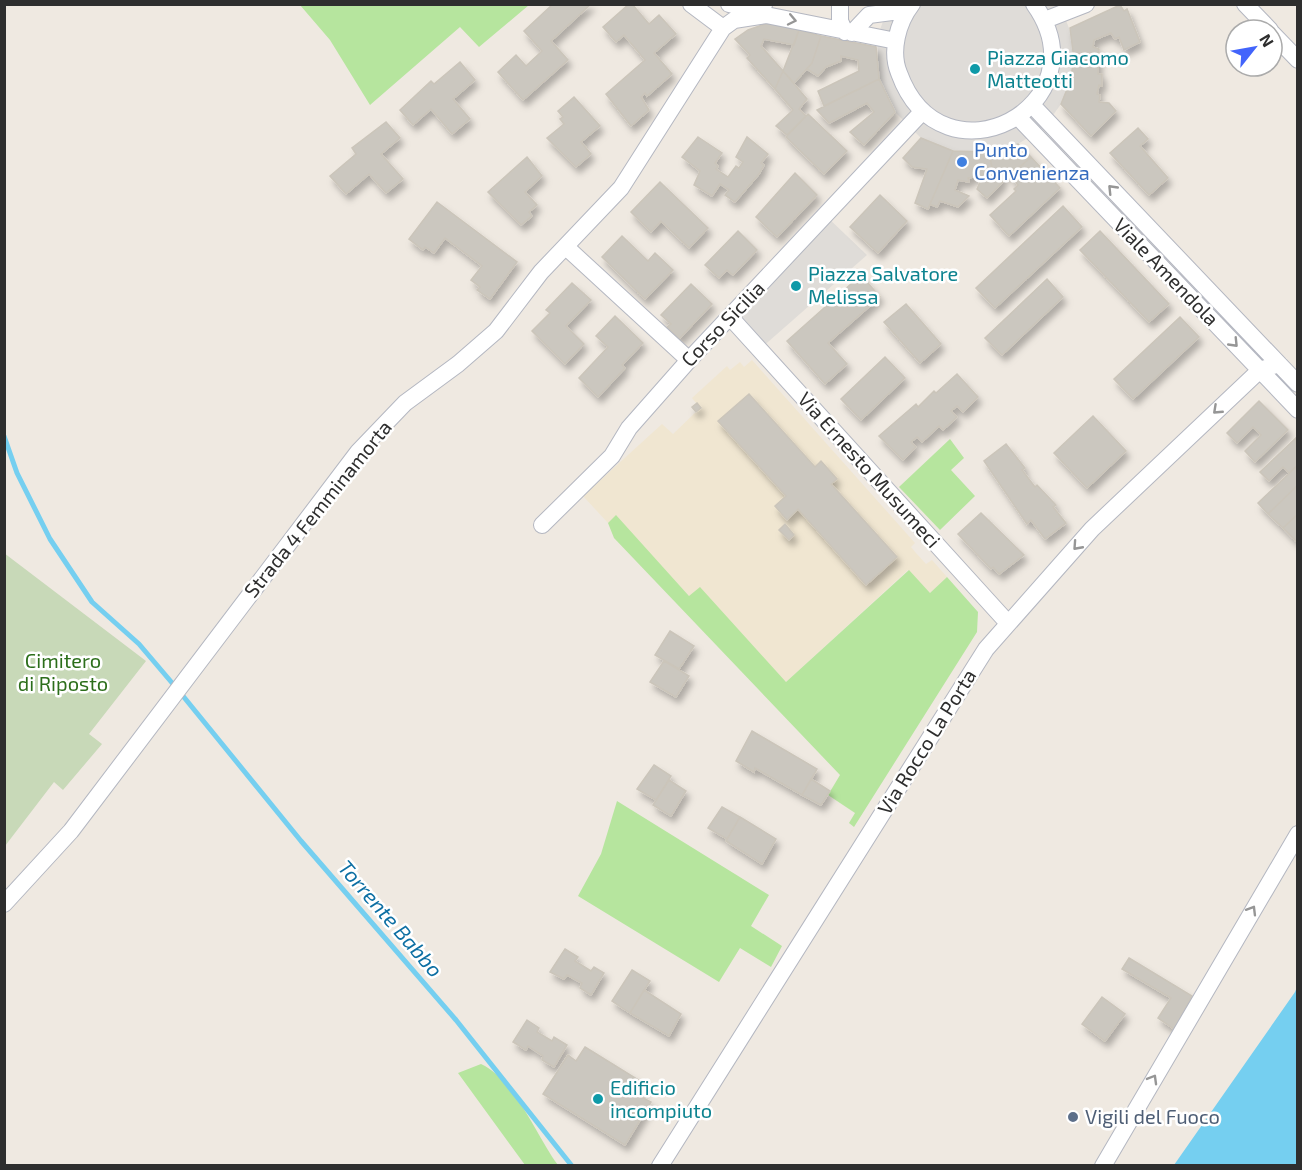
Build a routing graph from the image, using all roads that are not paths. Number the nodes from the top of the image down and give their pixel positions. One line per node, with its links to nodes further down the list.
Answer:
1 (691, 4): 9 (street)
2 (722, 4): 9 (street)
3 (765, 4): 9 (street, Strada 4 Femminamorta)
4 (840, 4): 12 (street)
5 (1034, 4): 11 (street)
6 (1086, 4): 11 (street)
7 (1245, 4): 10 (street)
8 (910, 8): 12 (street); 13 (street)
9 (729, 17): 12 (street, one-way to 12); 19 (street, Strada 4 Femminamorta)
10 (1258, 18)
11 (1045, 20): 16 (street)
12 (849, 33): 13 (street)
13 (896, 41): 17 (street)
14 (1284, 45): 15 (street)
15 (1298, 60)
16 (1032, 105): 18 (street); 22 (street, Viale Amendola, one-way to 16)
17 (922, 112): 18 (street); 20 (street, Corso Sicilia)
18 (1019, 118): 23 (street, Viale Amendola, one-way to 23)
19 (566, 247): 21 (street); 29 (street, Strada 4 Femminamorta)
20 (731, 318): 21 (street, Corso Sicilia); 27 (street, Via Ernesto Musumeci)
21 (689, 360): 26 (street, Corso Sicilia)
22 (1279, 364): 23 (street); 24 (street, Viale Amendola)
23 (1260, 370): 25 (street, Viale Amendola); 27 (street, Via Rocco La Porta, one-way to 27)
24 (1298, 384)
25 (1298, 410)
26 (542, 525)
27 (1007, 622): 30 (street, Via Rocco La Porta)
28 (1298, 834): 31 (street, one-way to 28)
29 (4, 904)
30 (660, 1166)
31 (1103, 1166)

